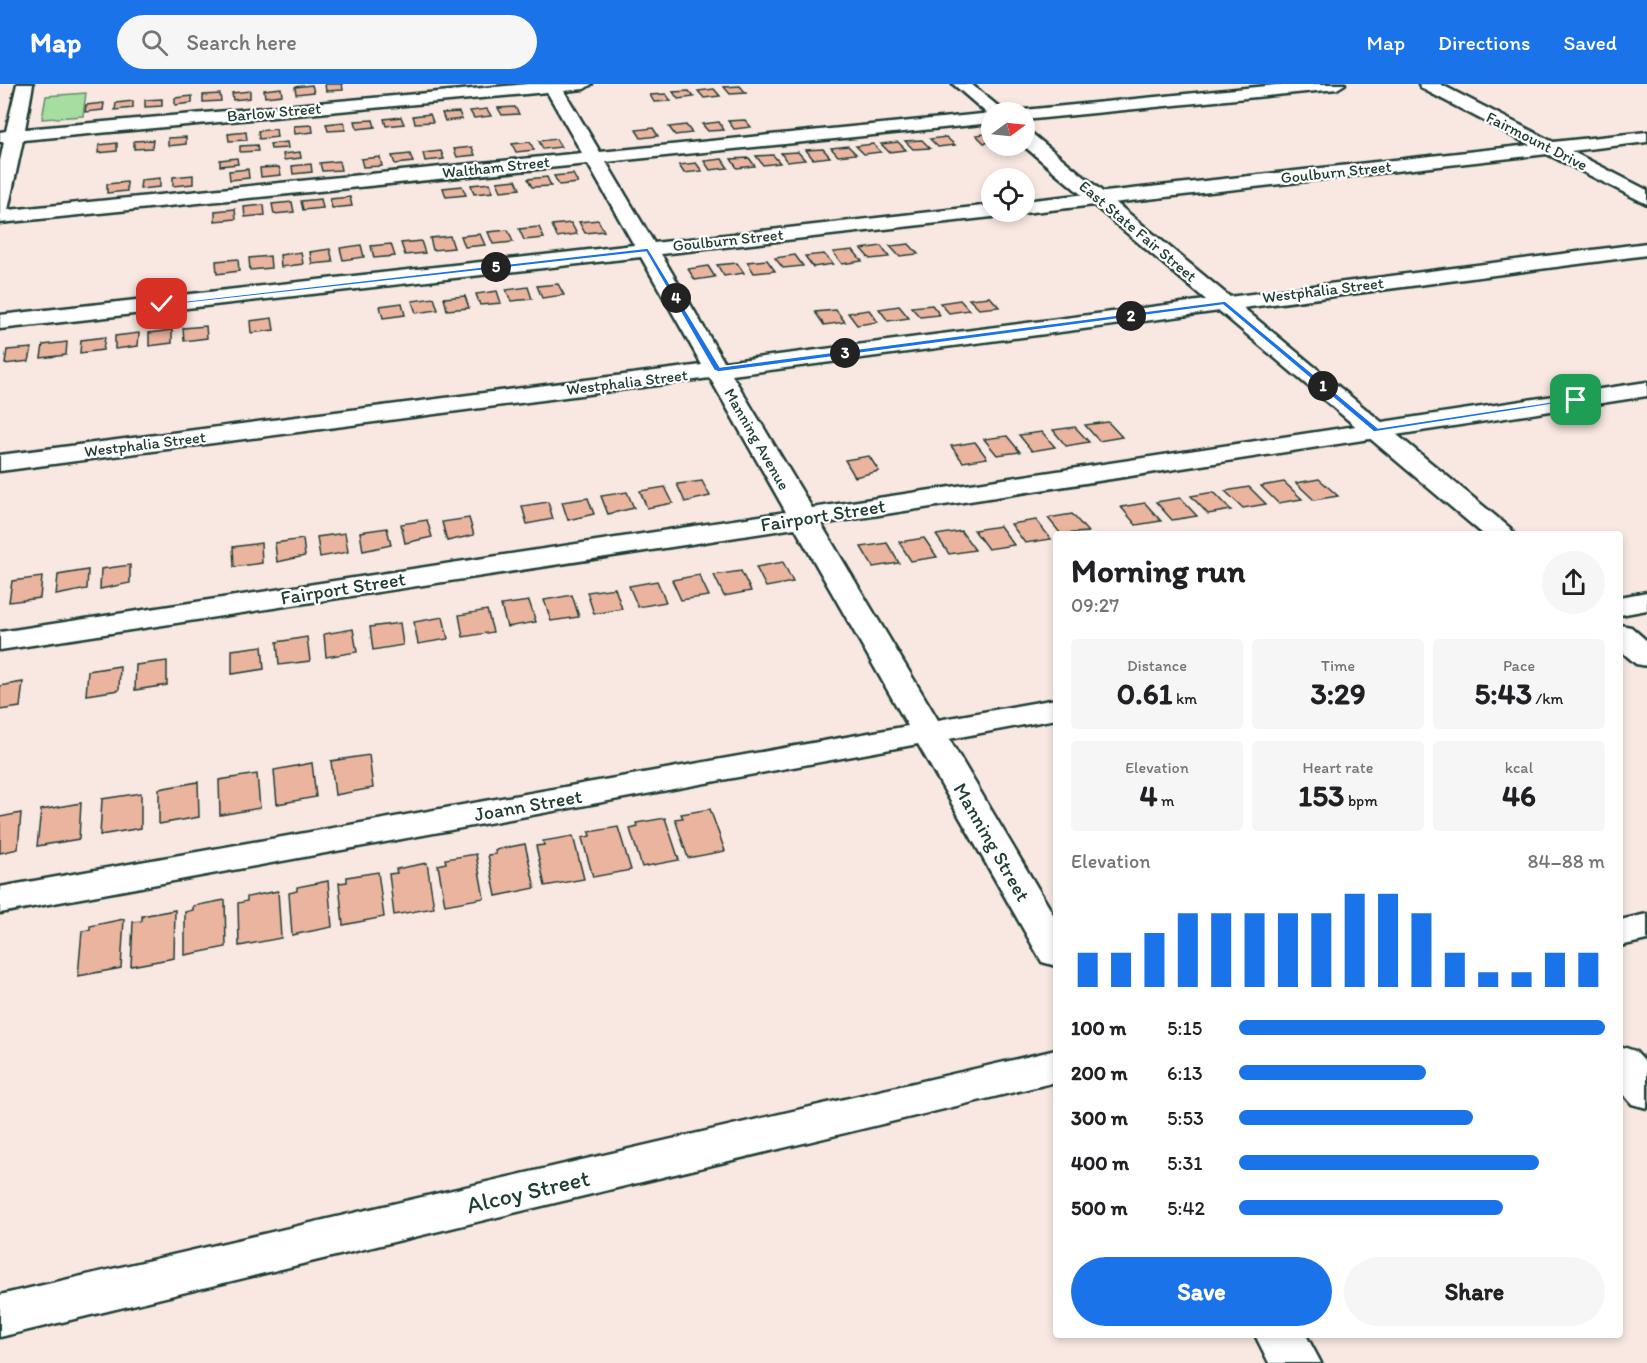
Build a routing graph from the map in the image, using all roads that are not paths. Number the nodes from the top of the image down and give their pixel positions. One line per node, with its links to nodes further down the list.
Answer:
1 (25, 84): 10 (street)
2 (584, 84): 6 (street, Barlow Street)
3 (961, 84): 7 (street)
4 (1337, 84): 8 (street)
5 (1427, 84): 13 (street, Fairmount Drive)
6 (552, 85): 10 (street, Barlow Street); 14 (street, Manning Avenue)
7 (984, 102)
8 (1035, 114)
9 (981, 119): 14 (street, Waltham Street)
10 (8, 136): 18 (street)
11 (1647, 136): 13 (street, Goulburn Street)
12 (1035, 145): 16 (street, East State Fair Street)
13 (1550, 148): 15 (street, Fairmount Drive); 16 (street, Goulburn Street)
14 (592, 158): 20 (street, Waltham Street); 21 (street, Manning Avenue)
15 (1647, 198)
16 (1100, 199): 17 (street, Goulburn Street); 23 (street, East State Fair Street)
17 (1035, 206)
18 (0, 207)
19 (981, 212): 21 (street, Goulburn Street)
20 (0, 217)
21 (648, 249): 24 (street, Goulburn Street); 25 (street, Manning Avenue)
22 (1647, 249): 23 (street, Westphalia Street)
23 (1225, 303): 25 (street, Westphalia Street); 27 (street, East State Fair Street)
24 (0, 322)
25 (718, 370): 28 (street, Westphalia Street); 29 (street, Manning Avenue)
26 (1647, 389): 27 (street, Fairport Street)
27 (1376, 430): 29 (street, Fairport Street); 30 (street, East State Fair Street)
28 (0, 463)
29 (802, 518): 34 (street, Fairport Street); 37 (street, Manning Avenue)
30 (1496, 531)
31 (1647, 601): 32 (street)
32 (1623, 605)
33 (1623, 637): 35 (street)
34 (0, 641)
35 (1647, 657)
36 (1053, 710): 37 (street, Joann Street)
37 (928, 732): 38 (street, Joann Street); 41 (street, Manning Street)
38 (0, 900)
39 (1647, 927): 40 (street)
40 (1623, 932)
41 (1053, 947)
42 (1623, 1065): 44 (street)
43 (1053, 1067): 45 (street, Alcoy Street)
44 (1647, 1092)
45 (0, 1316)
46 (1282, 1338): 47 (street)
47 (1296, 1363)

